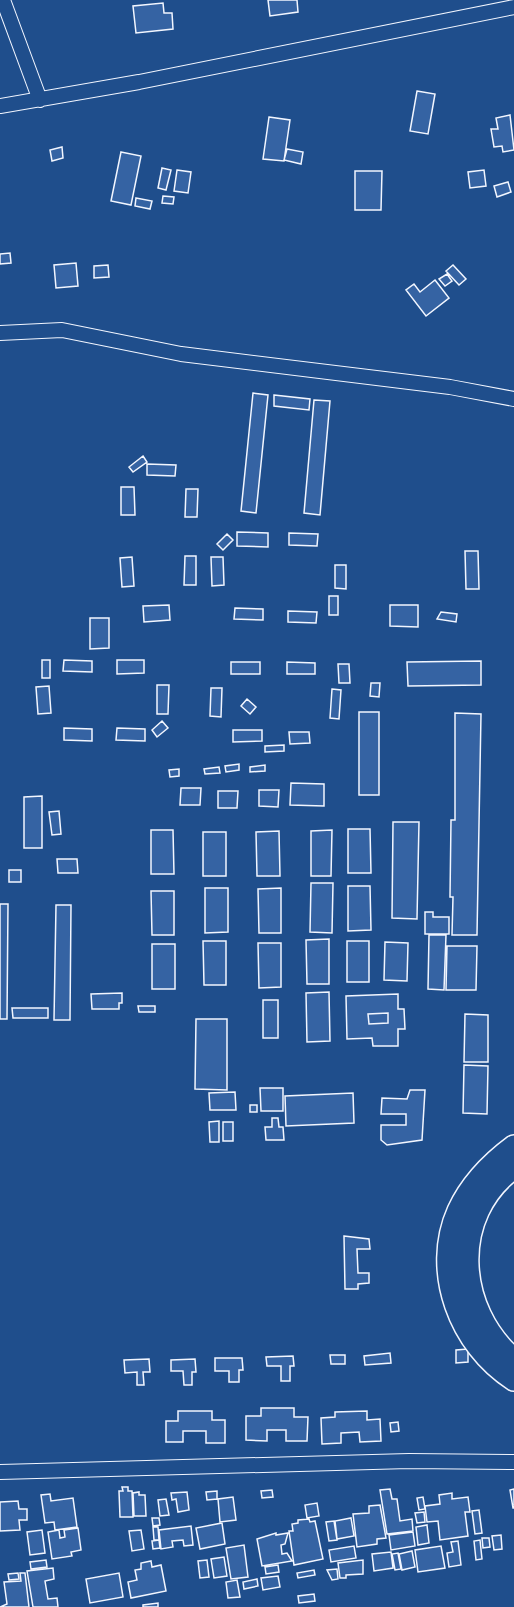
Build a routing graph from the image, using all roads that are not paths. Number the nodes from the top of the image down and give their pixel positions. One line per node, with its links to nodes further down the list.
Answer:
1 (3, 0): 3 (street)
2 (514, 7): 3 (street)
3 (40, 100): 4 (street)
4 (0, 106)
5 (0, 333): 6 (street)
6 (514, 399)
7 (514, 1146): 10 (highway)
8 (514, 1168): 9 (highway)
9 (514, 1359)
10 (514, 1380)
11 (514, 1462): 12 (street)
12 (0, 1472)

